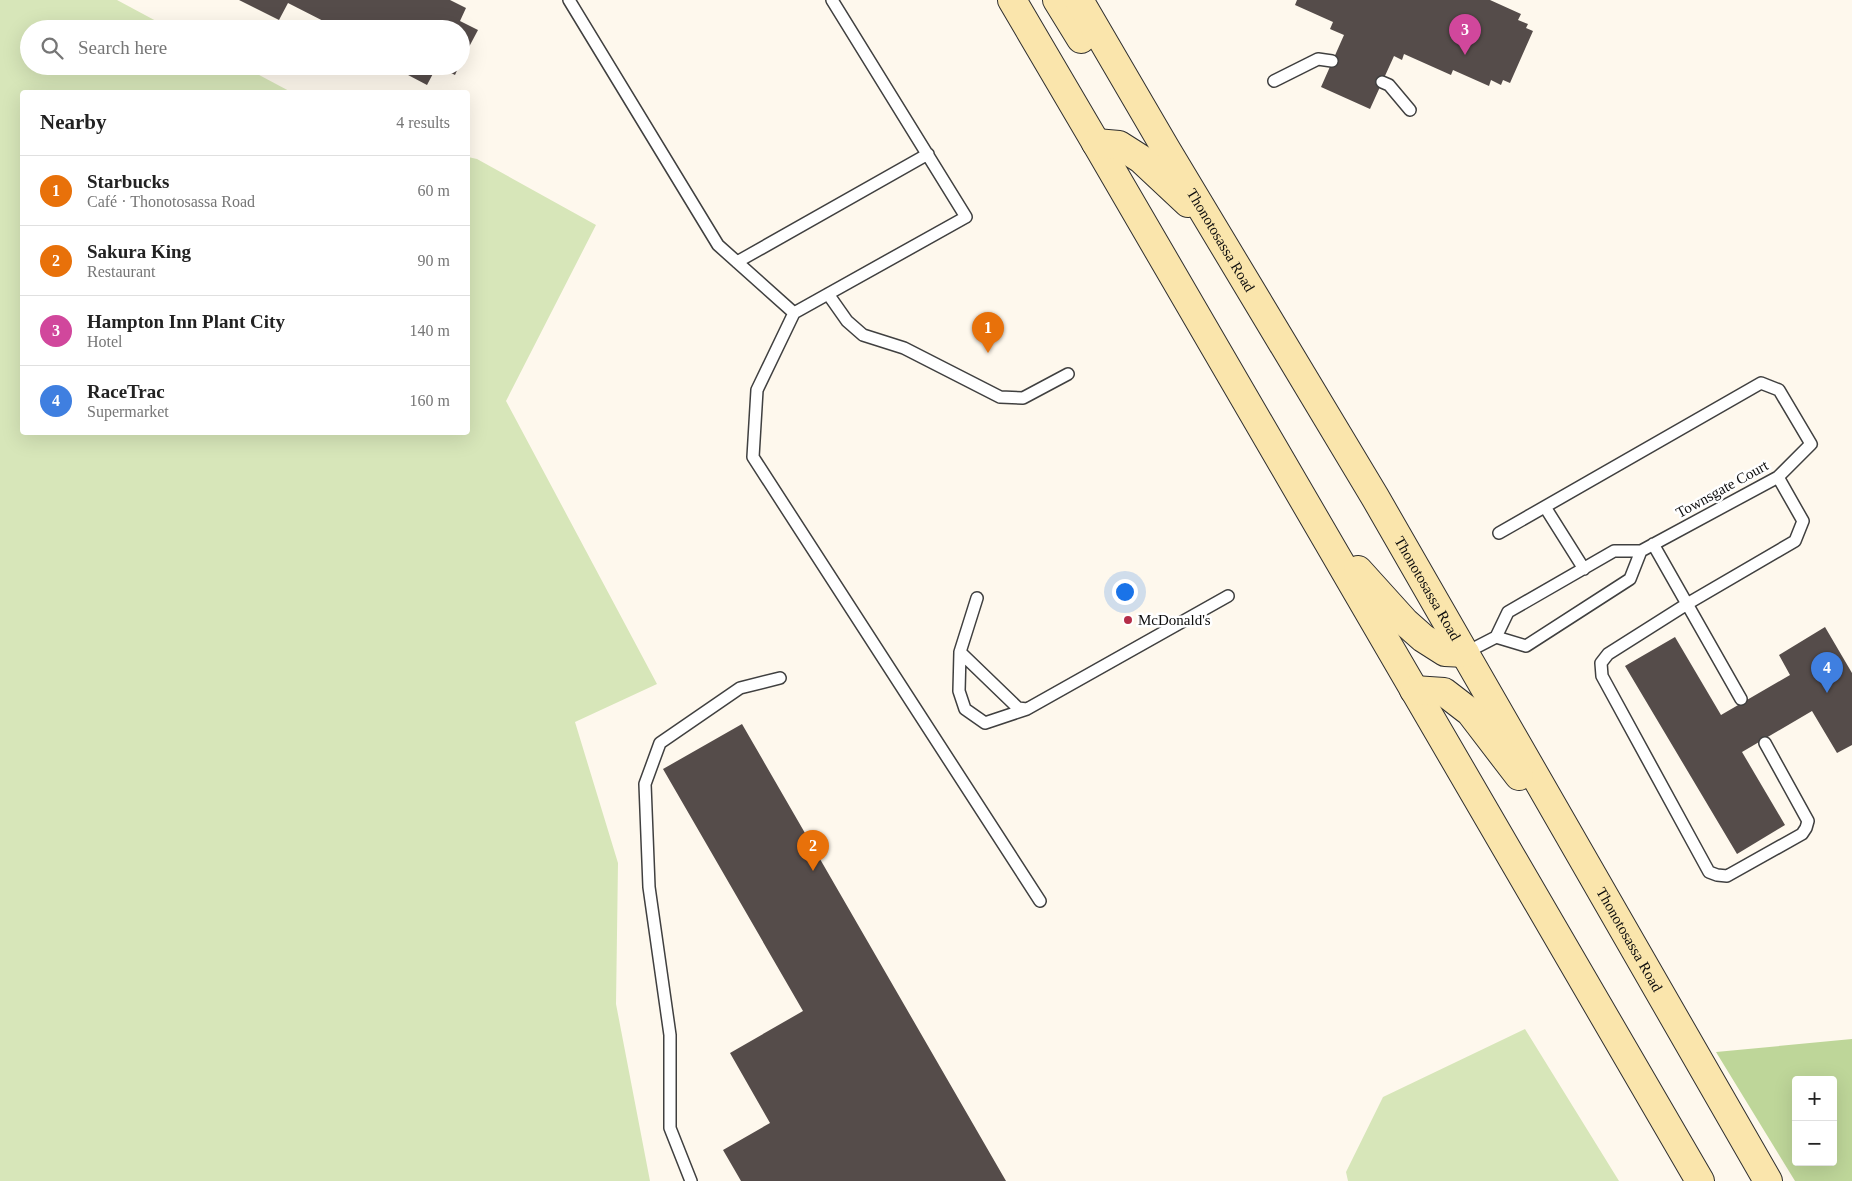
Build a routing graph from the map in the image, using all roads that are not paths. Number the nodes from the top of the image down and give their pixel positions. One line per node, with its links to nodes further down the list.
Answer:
1 (569, 0): 14 (lane)
2 (832, 0): 12 (lane)
3 (1012, 0): 10 (main road)
4 (1057, 0): 11 (main road)
5 (1079, 0): 11 (main road, Thonotosassa Road)
6 (1332, 61): 7 (lane)
7 (1274, 81)
8 (1382, 82): 9 (lane)
9 (1410, 110)
10 (1096, 142): 13 (main road); 20 (main road)
11 (1166, 149): 13 (main road, Thonotosassa Road)
12 (928, 154): 14 (lane); 15 (lane)
13 (1214, 228): 30 (main road, Thonotosassa Road)
14 (737, 262): 16 (lane)
15 (828, 294): 16 (lane); 17 (lane)
16 (794, 313): 37 (lane)
17 (1068, 374)
18 (1778, 477): 19 (lane, Townsgate Court); 22 (lane, Townsgate Court); 27 (lane)
19 (1545, 507): 21 (lane); 24 (lane)
20 (1320, 528): 30 (main road); 32 (main road)
21 (1499, 534)
22 (1652, 544): 23 (lane, Townsgate Court); 27 (lane)
23 (1641, 551): 24 (lane); 28 (lane)
24 (1584, 569): 28 (lane)
25 (1228, 596): 34 (lane)
26 (977, 598): 29 (lane)
27 (1688, 604): 33 (lane); 35 (lane)
28 (1496, 637): 30 (lane)
29 (960, 652): 34 (lane); 34 (lane)
30 (1465, 653): 36 (main road, Thonotosassa Road)
31 (780, 678): 38 (lane)
32 (1414, 690): 36 (main road); 39 (main road)
33 (1741, 699)
34 (1027, 709)
35 (1765, 743)
36 (1581, 856): 40 (main road, Thonotosassa Road)
37 (1040, 900)
38 (691, 1181)
39 (1700, 1181)
40 (1768, 1181)

